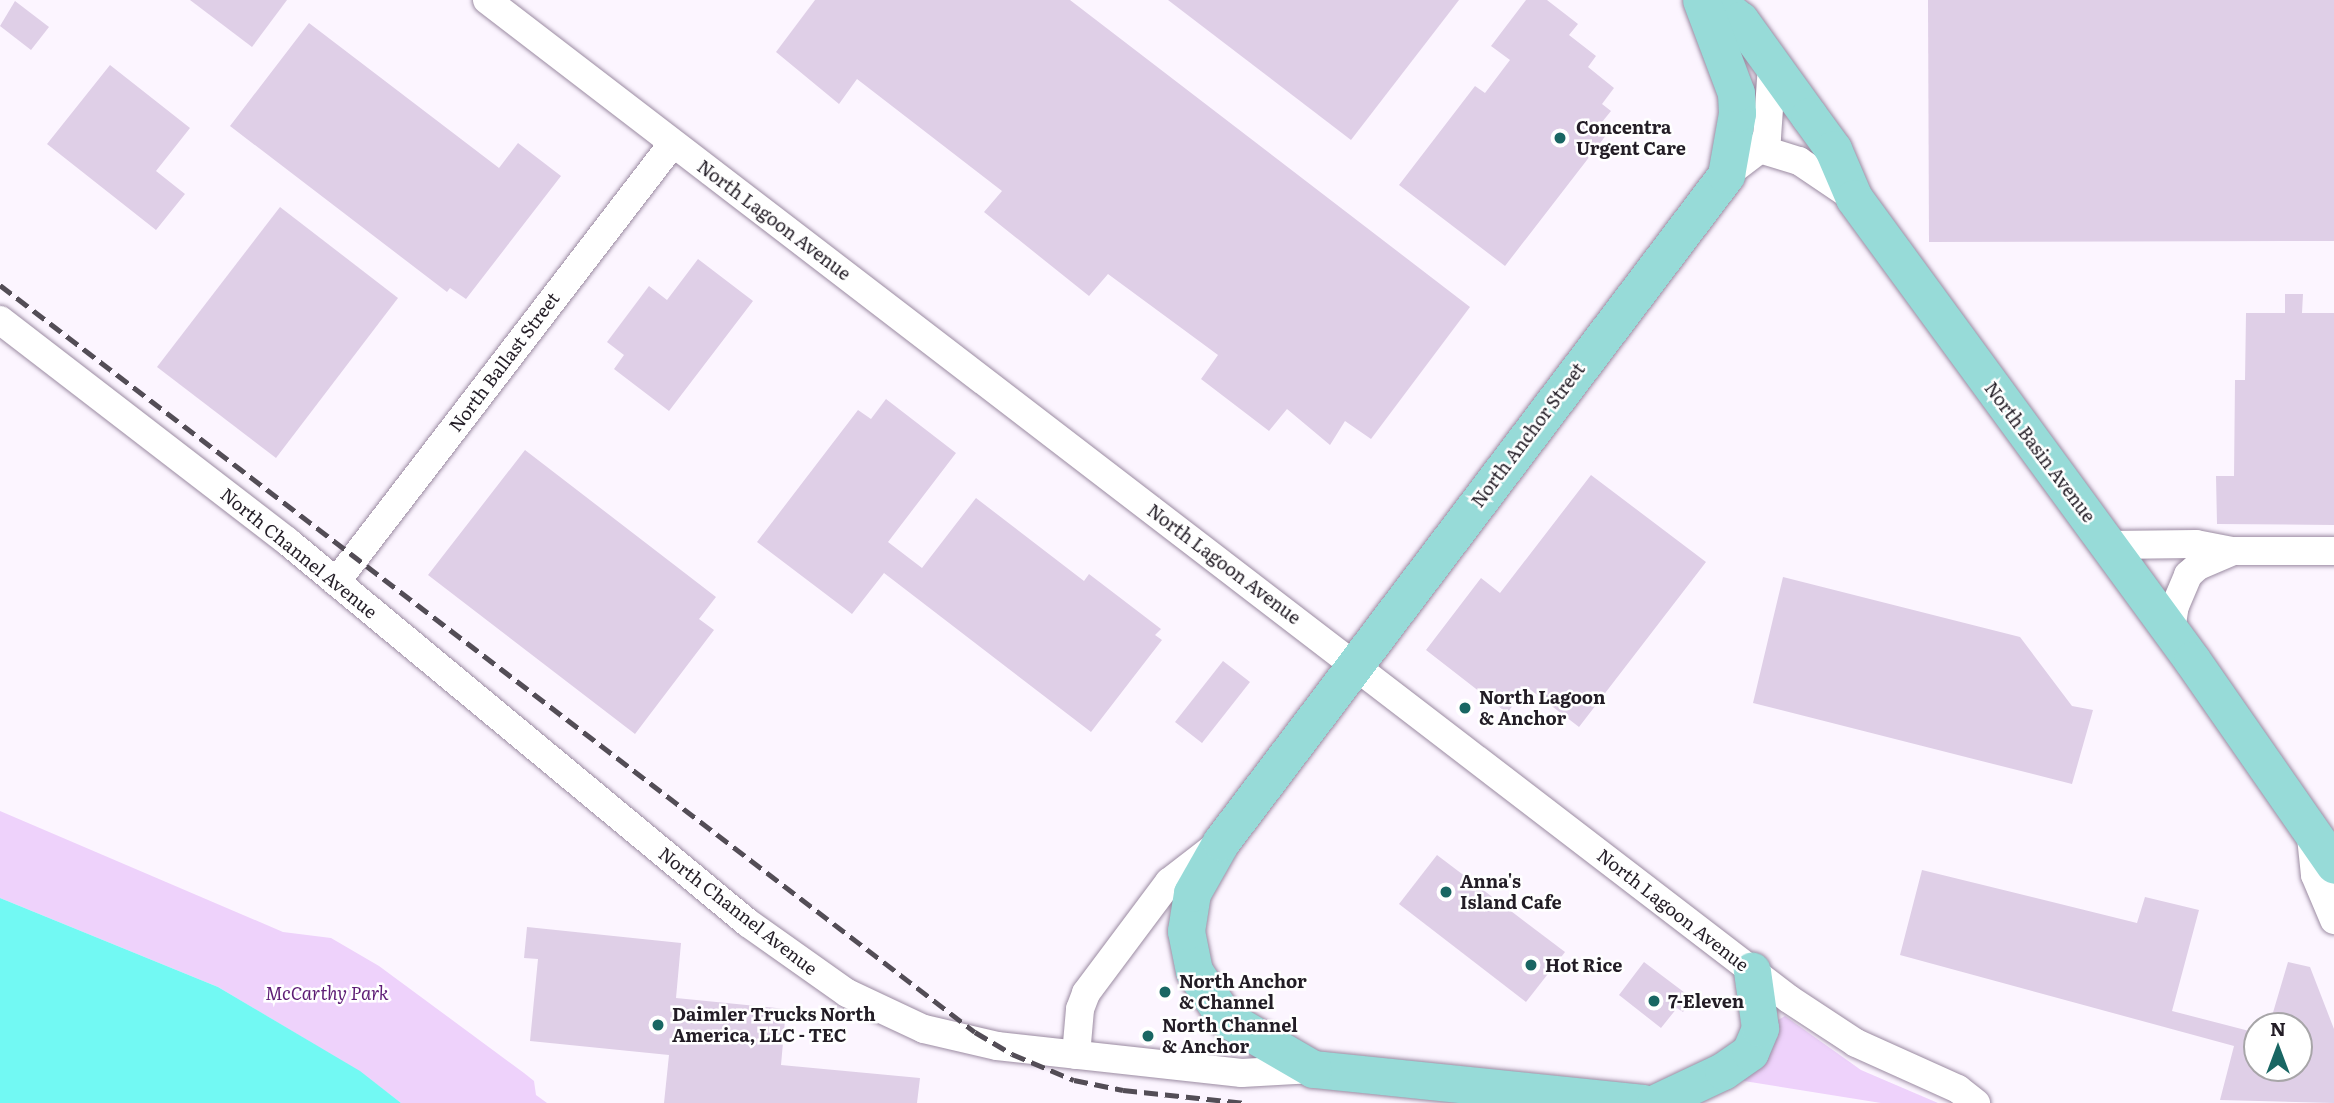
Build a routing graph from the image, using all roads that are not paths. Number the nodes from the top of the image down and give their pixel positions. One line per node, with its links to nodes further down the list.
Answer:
1 (487, 0): 5 (street, North Lagoon Avenue)
2 (1701, 0): 7 (main road, North Anchor Street)
3 (1714, 0): 4 (main road, North Basin Avenue)
4 (1773, 66): 6 (street); 8 (main road, North Basin Avenue)
5 (673, 143): 13 (street, North Ballast Street); 15 (street, North Lagoon Avenue)
6 (1760, 149): 7 (street); 8 (street)
7 (1726, 175): 15 (main road, North Anchor Street)
8 (1854, 198): 10 (main road, North Basin Avenue)
9 (0, 320): 13 (street, North Channel Avenue)
10 (2109, 544): 11 (street); 14 (main road, North Basin Avenue)
11 (2233, 551): 12 (street); 14 (street)
12 (2334, 551)
13 (336, 582): 20 (street, North Channel Avenue)
14 (2171, 630): 17 (main road, North Basin Avenue)
15 (1353, 664): 16 (main road, North Anchor Street); 19 (street, North Lagoon Avenue)
16 (1221, 842): 20 (street, North Anchor Street); 21 (main road, North Anchor Street)
17 (2322, 850): 18 (street, North Basin Avenue)
18 (2334, 920)
19 (1752, 971): 23 (main road); 24 (street, North Lagoon Avenue)
20 (1076, 1055): 21 (street, North Channel Avenue)
21 (1313, 1069): 22 (main road, North Channel Avenue)
22 (1643, 1103)
23 (1655, 1103)
24 (1976, 1103)

